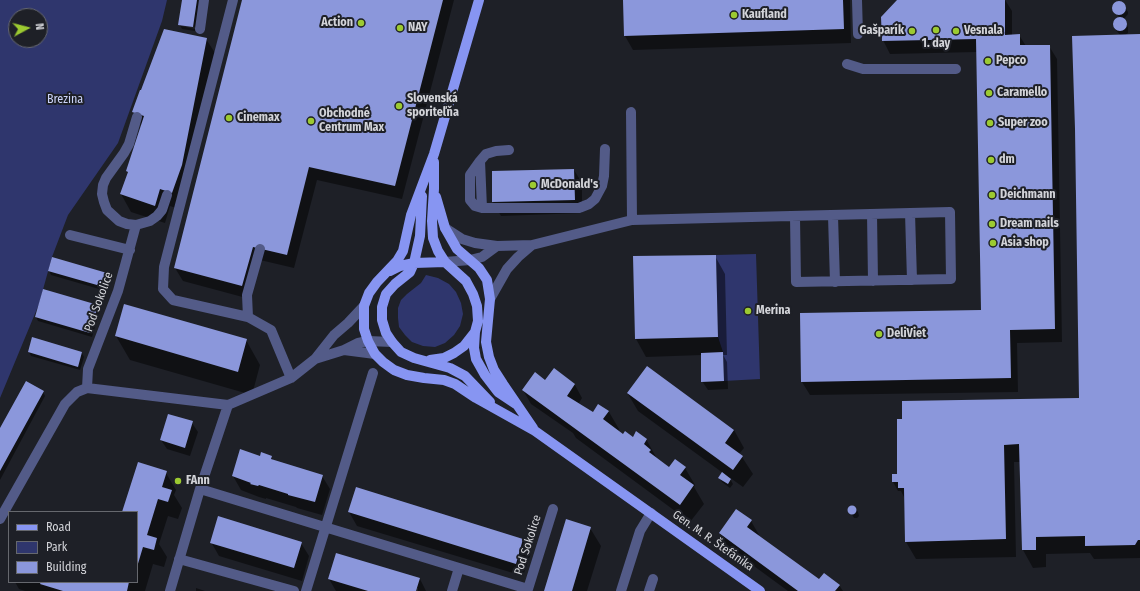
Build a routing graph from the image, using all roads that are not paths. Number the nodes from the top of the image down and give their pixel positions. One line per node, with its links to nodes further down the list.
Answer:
1 (204, 0): 5 (street)
2 (233, 0): 38 (street)
3 (479, 0): 13 (main road)
4 (857, 0): 6 (street)
5 (200, 29)
6 (858, 34)
7 (847, 64): 8 (street)
8 (956, 69)
9 (631, 112): 21 (street)
10 (137, 116): 22 (street)
11 (605, 149): 12 (street)
12 (509, 150)
13 (434, 154): 14 (main road); 15 (main road)
14 (422, 189): 31 (main road); 32 (main road)
15 (434, 189): 23 (main road); 30 (main road)
16 (167, 195): 22 (street)
17 (910, 213): 18 (street); 33 (street); 33 (street)
18 (872, 214): 19 (street); 34 (street)
19 (833, 216): 20 (street); 35 (street)
20 (795, 217): 21 (street); 35 (street)
21 (632, 220): 25 (street)
22 (136, 225): 28 (street, Pod Sokolice)
23 (445, 228): 26 (street); 29 (main road)
24 (70, 235): 28 (street)
25 (532, 245): 26 (street); 36 (street)
26 (497, 246): 29 (street)
27 (260, 249): 38 (street)
28 (130, 250): 48 (street, Pod Sokolice)
29 (470, 260): 30 (street); 36 (main road)
30 (445, 262): 31 (main road); 39 (main road)
31 (414, 263): 32 (main road); 41 (main road)
32 (386, 273): 37 (main road)
33 (912, 280): 34 (street)
34 (873, 281): 35 (street)
35 (835, 282)
36 (490, 299): 39 (main road); 49 (main road)
37 (364, 306): 40 (main road); 44 (street)
38 (248, 317): 47 (street)
39 (475, 332): 45 (main road); 49 (main road)
40 (368, 341): 41 (street); 42 (street); 43 (main road)
41 (392, 342): 45 (main road)
42 (344, 350): 43 (street); 44 (street)
43 (375, 354): 51 (main road)
44 (315, 359): 47 (street)
45 (428, 361): 51 (main road)
46 (373, 373): 57 (street)
47 (291, 378): 50 (street)
48 (88, 388): 50 (street); 56 (street)
49 (516, 404): 52 (main road)
50 (228, 405): 53 (street)
51 (499, 411): 52 (main road)
52 (535, 431): 55 (main road, Gen. M. R. Štefánika)
53 (200, 489): 57 (street, Pod Sokolice); 58 (street)
54 (553, 509): 59 (street, Pod Sokolice)
55 (651, 513): 65 (street); 67 (main road, Gen. M. R. Štefánika)
56 (0, 519)
57 (326, 527): 59 (street, Pod Sokolice); 63 (street)
58 (179, 559): 61 (street); 62 (street)
59 (459, 568): 64 (street)
60 (653, 579): 66 (street)
61 (170, 591)
62 (294, 591)
63 (306, 591)
64 (452, 591)
65 (621, 591)
66 (650, 591)
67 (760, 591)

